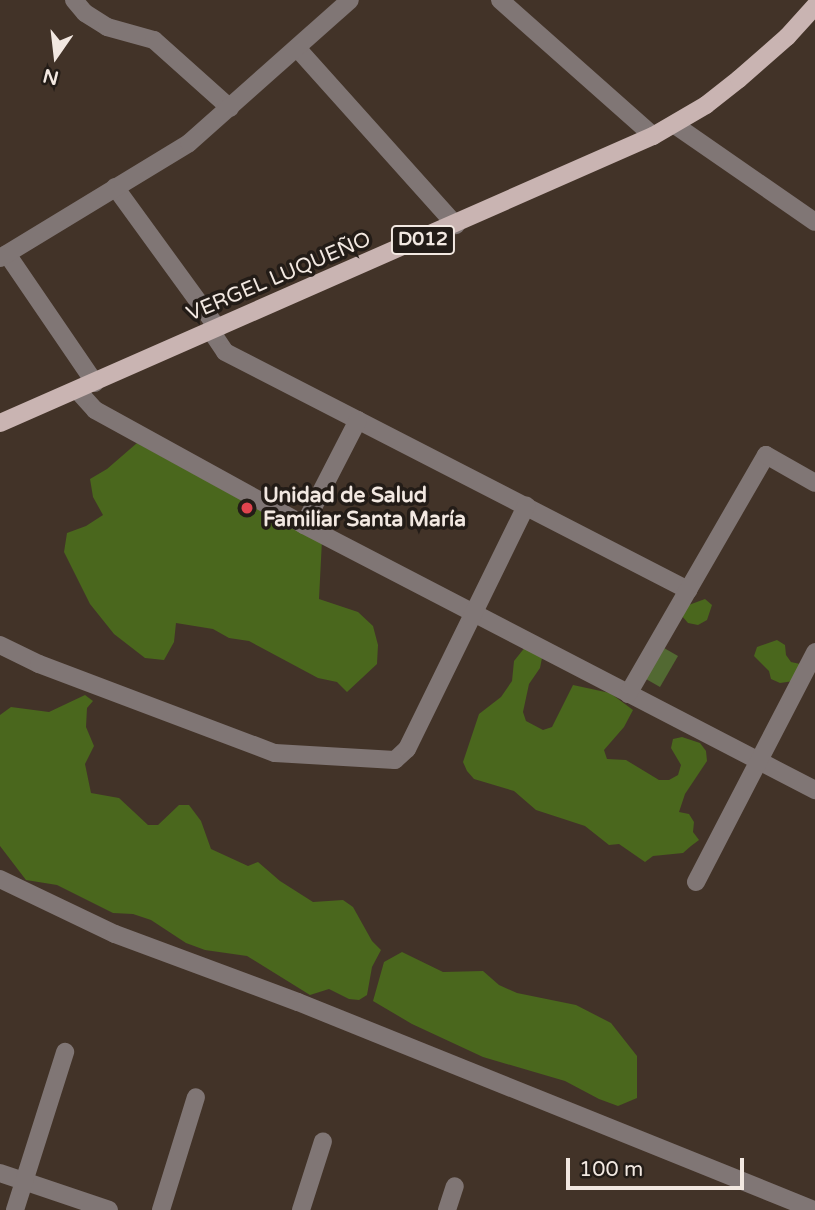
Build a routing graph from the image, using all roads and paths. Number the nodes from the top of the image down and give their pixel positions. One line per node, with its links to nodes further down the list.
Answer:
1 (75, 0): 6 (street)
2 (350, 0): 5 (street)
3 (500, 0): 8 (street)
4 (815, 6): 7 (main road, VERGEL LUQUEÑO / D012)
5 (297, 48): 6 (street); 11 (street)
6 (230, 108): 9 (street)
7 (675, 125): 8 (main road, VERGEL LUQUEÑO / D012); 10 (street)
8 (653, 136): 11 (main road, VERGEL LUQUEÑO / D012)
9 (115, 187): 12 (street); 13 (street)
10 (815, 222)
11 (456, 225): 13 (main road, VERGEL LUQUEÑO / D012)
12 (4, 256): 14 (street)
13 (215, 330): 14 (main road, VERGEL LUQUEÑO / D012); 16 (street)
14 (95, 383): 15 (main road, VERGEL LUQUEÑO / D012)
15 (77, 390): 17 (main road, VERGEL LUQUEÑO / D012); 20 (street)
16 (358, 420): 19 (street); 20 (street)
17 (0, 423)
18 (815, 483): 21 (street)
19 (526, 506): 21 (street); 22 (street)
20 (304, 525): 22 (street)
21 (688, 590): 25 (street)
22 (473, 614): 23 (street); 25 (street)
23 (0, 645)
24 (815, 652): 26 (street)
25 (628, 694): 26 (street)
26 (759, 761): 27 (street); 29 (street)
27 (815, 790)
28 (0, 879): 41 (street)
29 (696, 882)
30 (65, 1052): 34 (street)
31 (196, 1097): 38 (street)
32 (323, 1141): 39 (street)
33 (0, 1173): 34 (street)
34 (24, 1181): 36 (street); 37 (street)
35 (455, 1186): 40 (street)
36 (15, 1210)
37 (109, 1210)
38 (161, 1210)
39 (301, 1210)
40 (447, 1210)
41 (814, 1210)

